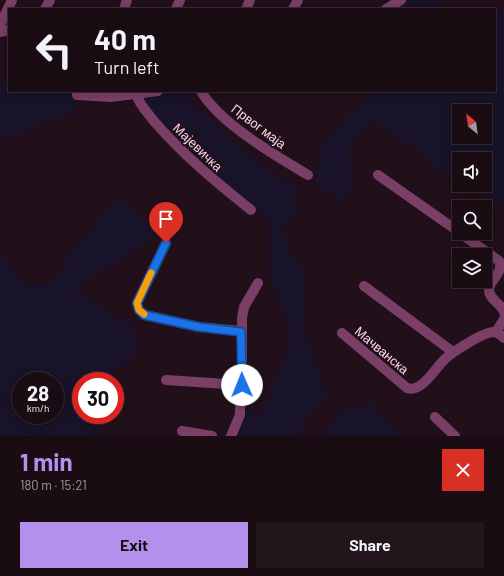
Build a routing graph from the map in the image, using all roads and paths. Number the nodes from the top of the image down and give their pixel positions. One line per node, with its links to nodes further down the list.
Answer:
1 (401, 0): 3 (street)
2 (8, 8): 4 (street)
3 (388, 8)
4 (0, 25)
5 (151, 92): 7 (street)
6 (202, 92): 9 (street, Првог маја)
7 (136, 94): 8 (street); 11 (street, Мајевичка)
8 (76, 95)
9 (308, 175)
10 (378, 175): 12 (street)
11 (251, 210)
12 (452, 228)
13 (469, 240): 17 (street)
14 (166, 243): 19 (street)
15 (258, 282): 19 (street)
16 (364, 286): 22 (street)
17 (504, 312)
18 (504, 319): 21 (street)
19 (241, 332): 24 (street)
20 (342, 333): 22 (street, Мачванска)
21 (500, 335): 22 (street, Мачванска)
22 (454, 352)
23 (166, 380): 24 (street)
24 (242, 385): 28 (street)
25 (435, 417): 29 (street)
26 (182, 431): 27 (street)
27 (212, 436)
28 (231, 436)
29 (455, 436)

